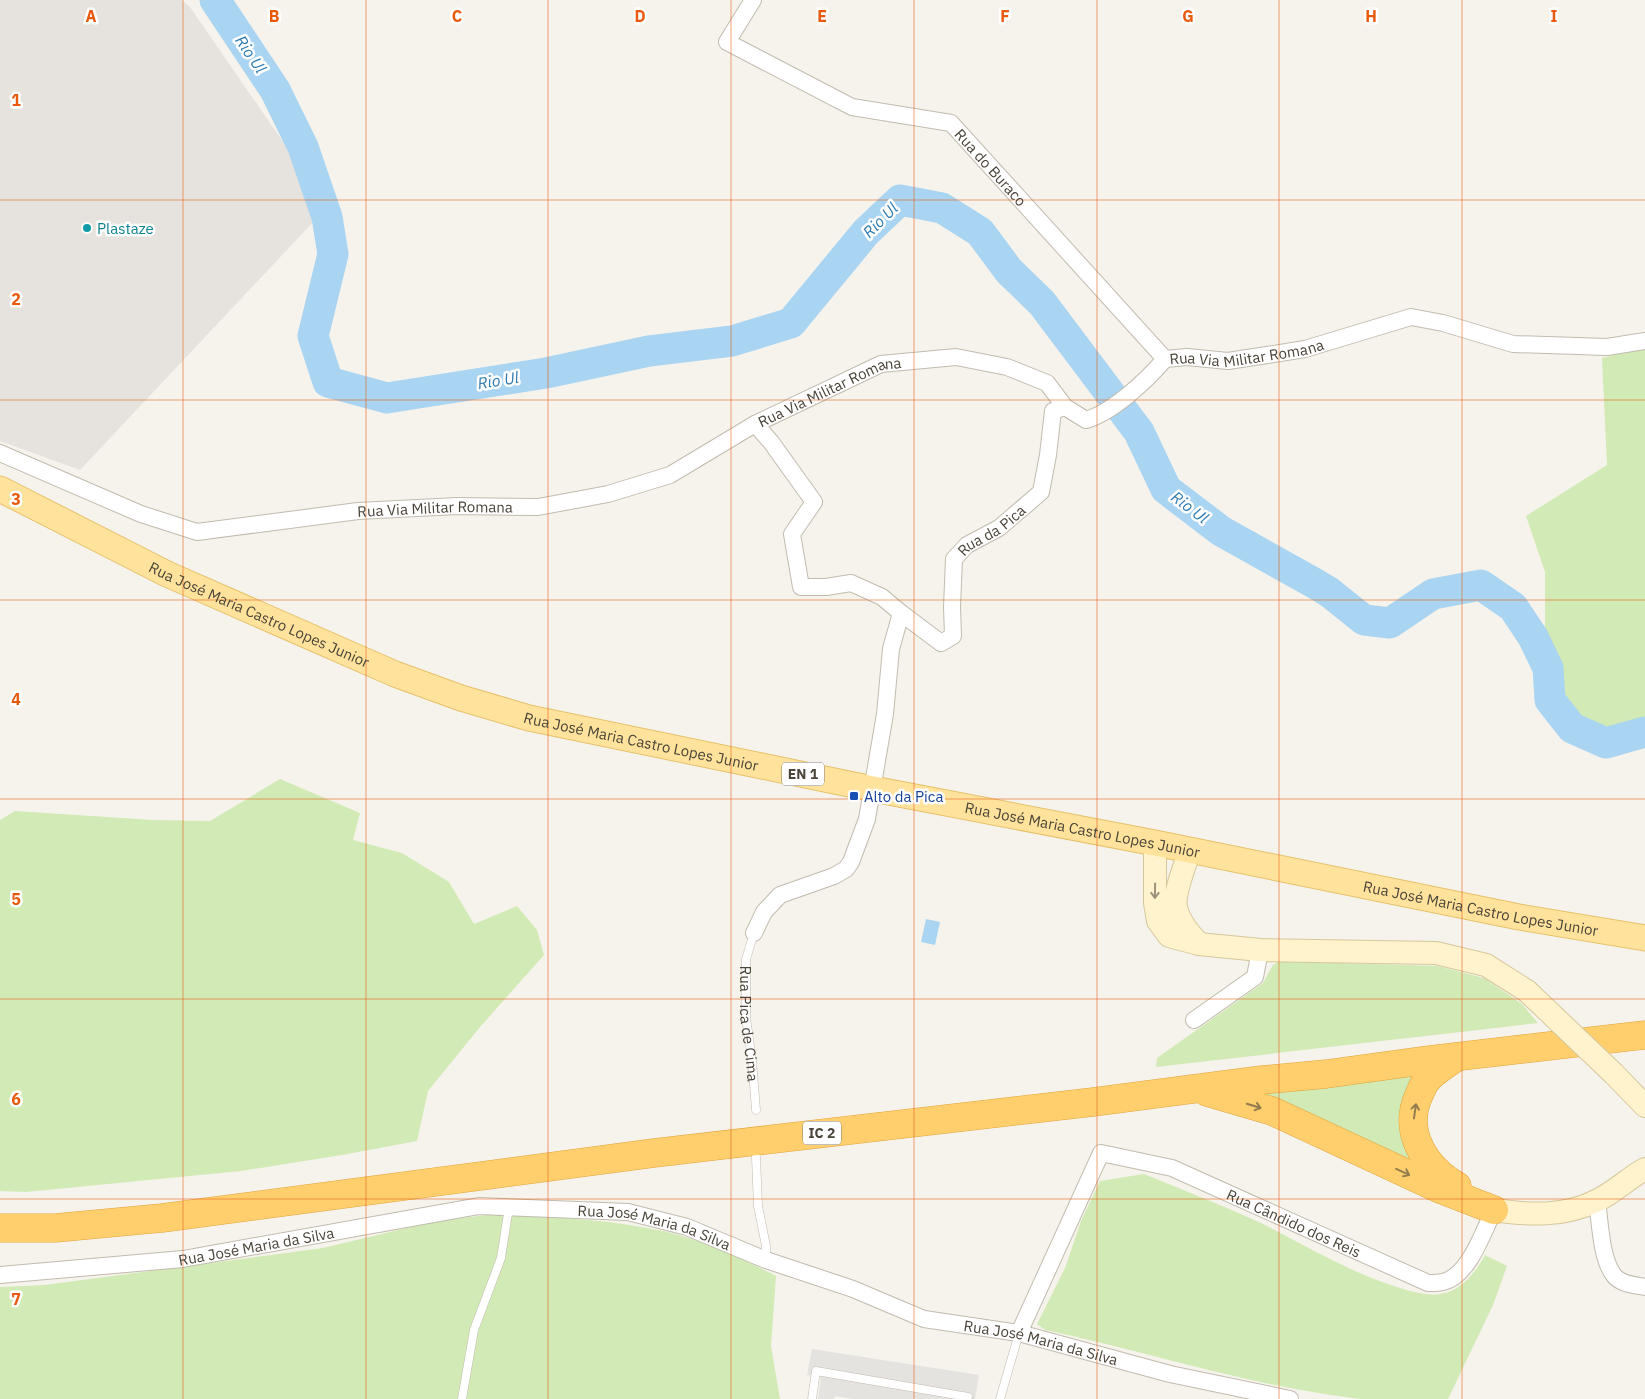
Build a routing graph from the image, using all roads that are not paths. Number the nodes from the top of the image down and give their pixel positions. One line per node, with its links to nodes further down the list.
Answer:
1 (754, 0): 3 (street, Rua do Buraco)
2 (1645, 341): 3 (street, Rua Via Militar Romana)
3 (1165, 359): 4 (street, Rua Via Militar Romana)
4 (1064, 407): 5 (street, Rua Via Militar Romana); 8 (street, Rua da Pica)
5 (755, 424): 6 (street, Rua Via Militar Romana); 8 (street)
6 (0, 453)
7 (0, 489): 9 (main road, Rua José Maria Castro Lopes Junior / EN 1)
8 (901, 613): 9 (street)
9 (873, 789): 10 (main road, Rua José Maria Castro Lopes Junior / EN 1); 12 (street, Rua Pica de Cima)
10 (1156, 842): 11 (main road, Rua José Maria Castro Lopes Junior / EN 1); 14 (street, one-way to 14)
11 (1190, 850): 13 (main road, Rua José Maria Castro Lopes Junior / EN 1); 14 (street)
12 (754, 933): 22 (lane, Rua Pica de Cima)
13 (1644, 937)
14 (1199, 944): 15 (street)
15 (1260, 950): 16 (street); 21 (street, bridge)
16 (1194, 1020)
17 (1645, 1022): 29 (highway, IC 2)
18 (1645, 1035): 19 (highway, IC 2)
19 (1456, 1056): 20 (highway, IC 2); 28 (highway, one-way to 19)
20 (1190, 1089): 28 (highway, one-way to 28); 30 (highway, IC 2)
21 (1645, 1106)
22 (756, 1110)
23 (1645, 1151): 25 (street)
24 (756, 1157): 31 (lane)
25 (1640, 1172): 26 (street)
26 (1597, 1201): 28 (street); 33 (street)
27 (510, 1207): 31 (street, Rua José Maria da Silva); 32 (street, Rua José Maria da Silva); 35 (lane)
28 (1494, 1210): 34 (street, Rua Cândido dos Reis)
29 (0, 1214)
30 (0, 1228)
31 (766, 1260): 34 (street, Rua José Maria da Silva)
32 (0, 1275)
33 (1645, 1287)
34 (1019, 1333): 38 (lane); 39 (street, Rua José Maria da Silva)
35 (462, 1399)
36 (812, 1399): 37 (lane)
37 (967, 1399)
38 (1000, 1399)
39 (1290, 1399)

